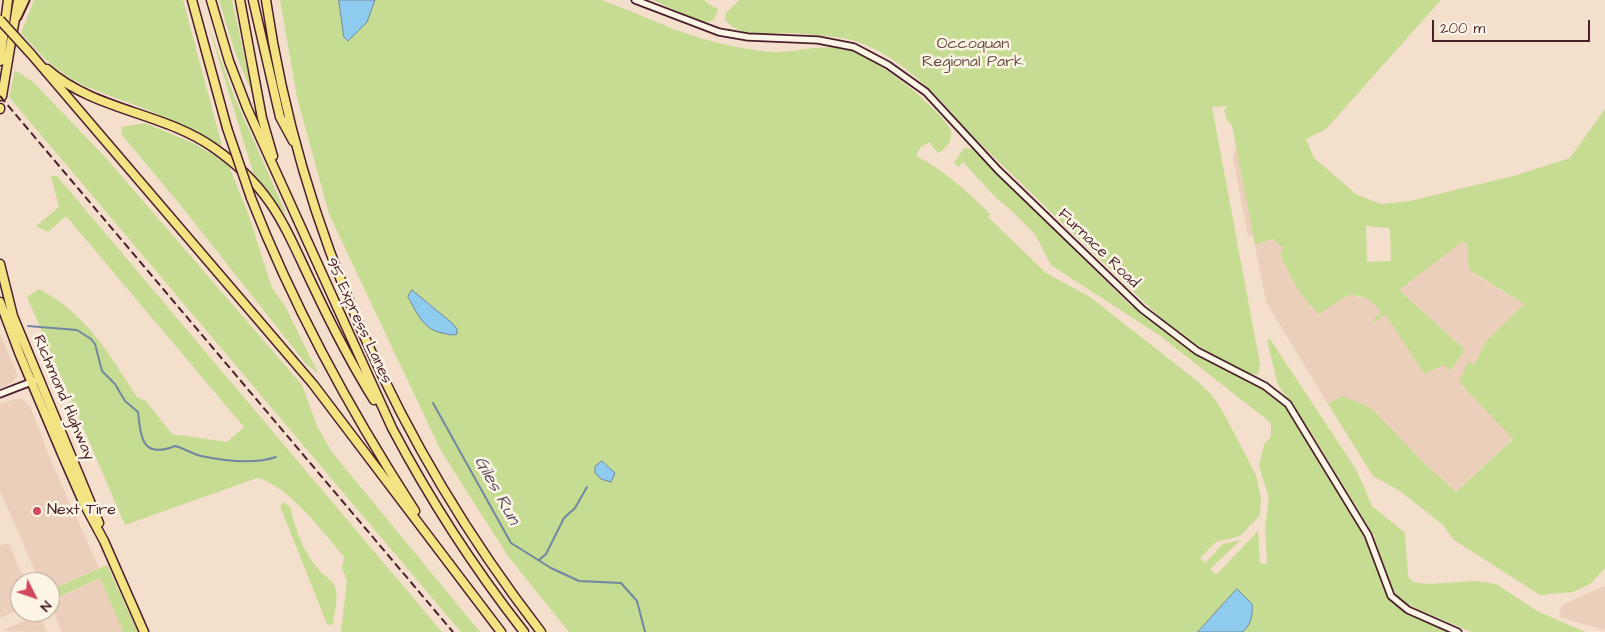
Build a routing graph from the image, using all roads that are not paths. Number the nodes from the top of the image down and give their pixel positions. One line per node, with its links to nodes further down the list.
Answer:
1 (8, 0): 13 (highway)
2 (18, 0): 11 (highway)
3 (25, 0): 11 (main road)
4 (192, 0): 24 (highway, bridge)
5 (210, 0): 16 (highway, 95 Express Lanes)
6 (240, 0): 16 (highway)
7 (253, 0): 15 (highway)
8 (266, 0): 15 (highway)
9 (636, 0): 29 (main road, Furnace Road)
10 (0, 20): 12 (highway, bridge)
11 (16, 22): 14 (highway)
12 (31, 54): 22 (highway); 24 (highway)
13 (0, 61)
14 (2, 96)
15 (298, 152): 28 (highway)
16 (282, 187): 22 (highway, 95 Express Lanes)
17 (0, 264): 19 (highway, Richmond Highway)
18 (0, 302): 20 (highway, Richmond Highway)
19 (39, 379): 20 (main road); 23 (highway, Richmond Highway)
20 (31, 383): 21 (main road); 23 (highway, Richmond Highway)
21 (0, 394)
22 (392, 428): 27 (highway, 95 Express Lanes)
23 (104, 541): 25 (highway, Richmond Highway)
24 (440, 551): 26 (highway)
25 (144, 632)
26 (501, 632)
27 (524, 632)
28 (541, 632)
29 (1458, 632)

